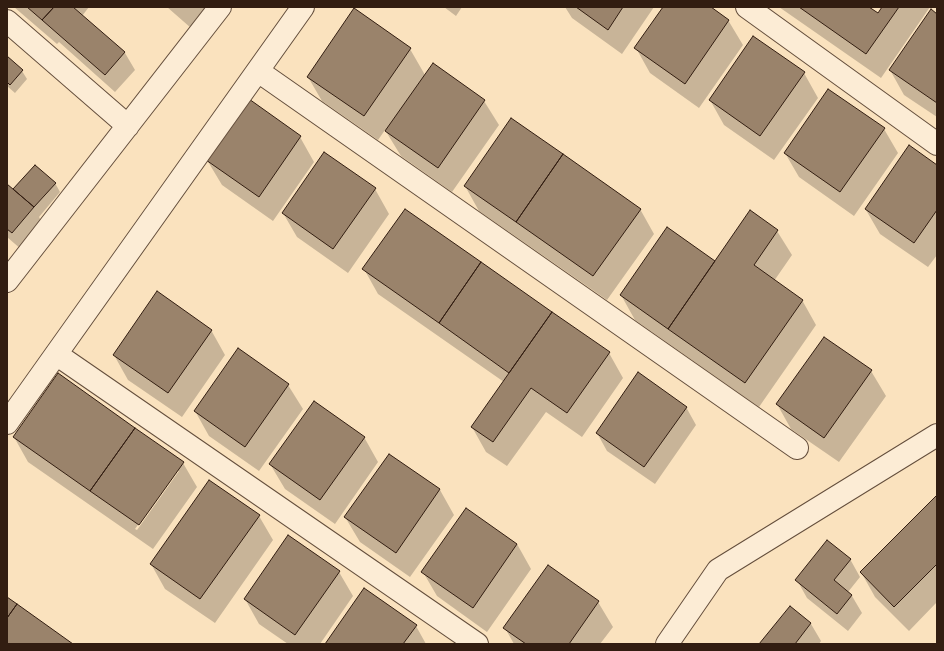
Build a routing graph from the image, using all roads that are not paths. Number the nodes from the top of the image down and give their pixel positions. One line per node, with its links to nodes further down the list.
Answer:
1 (220, 7): 6 (street)
2 (303, 7): 5 (street)
3 (747, 7): 7 (street)
4 (7, 21): 6 (street)
5 (258, 71): 9 (street); 12 (street)
6 (128, 126): 8 (street)
7 (937, 144)
8 (7, 281)
9 (56, 354): 10 (street); 13 (street)
10 (7, 423)
11 (937, 435): 14 (street)
12 (797, 448)
13 (477, 644)
14 (667, 644)

